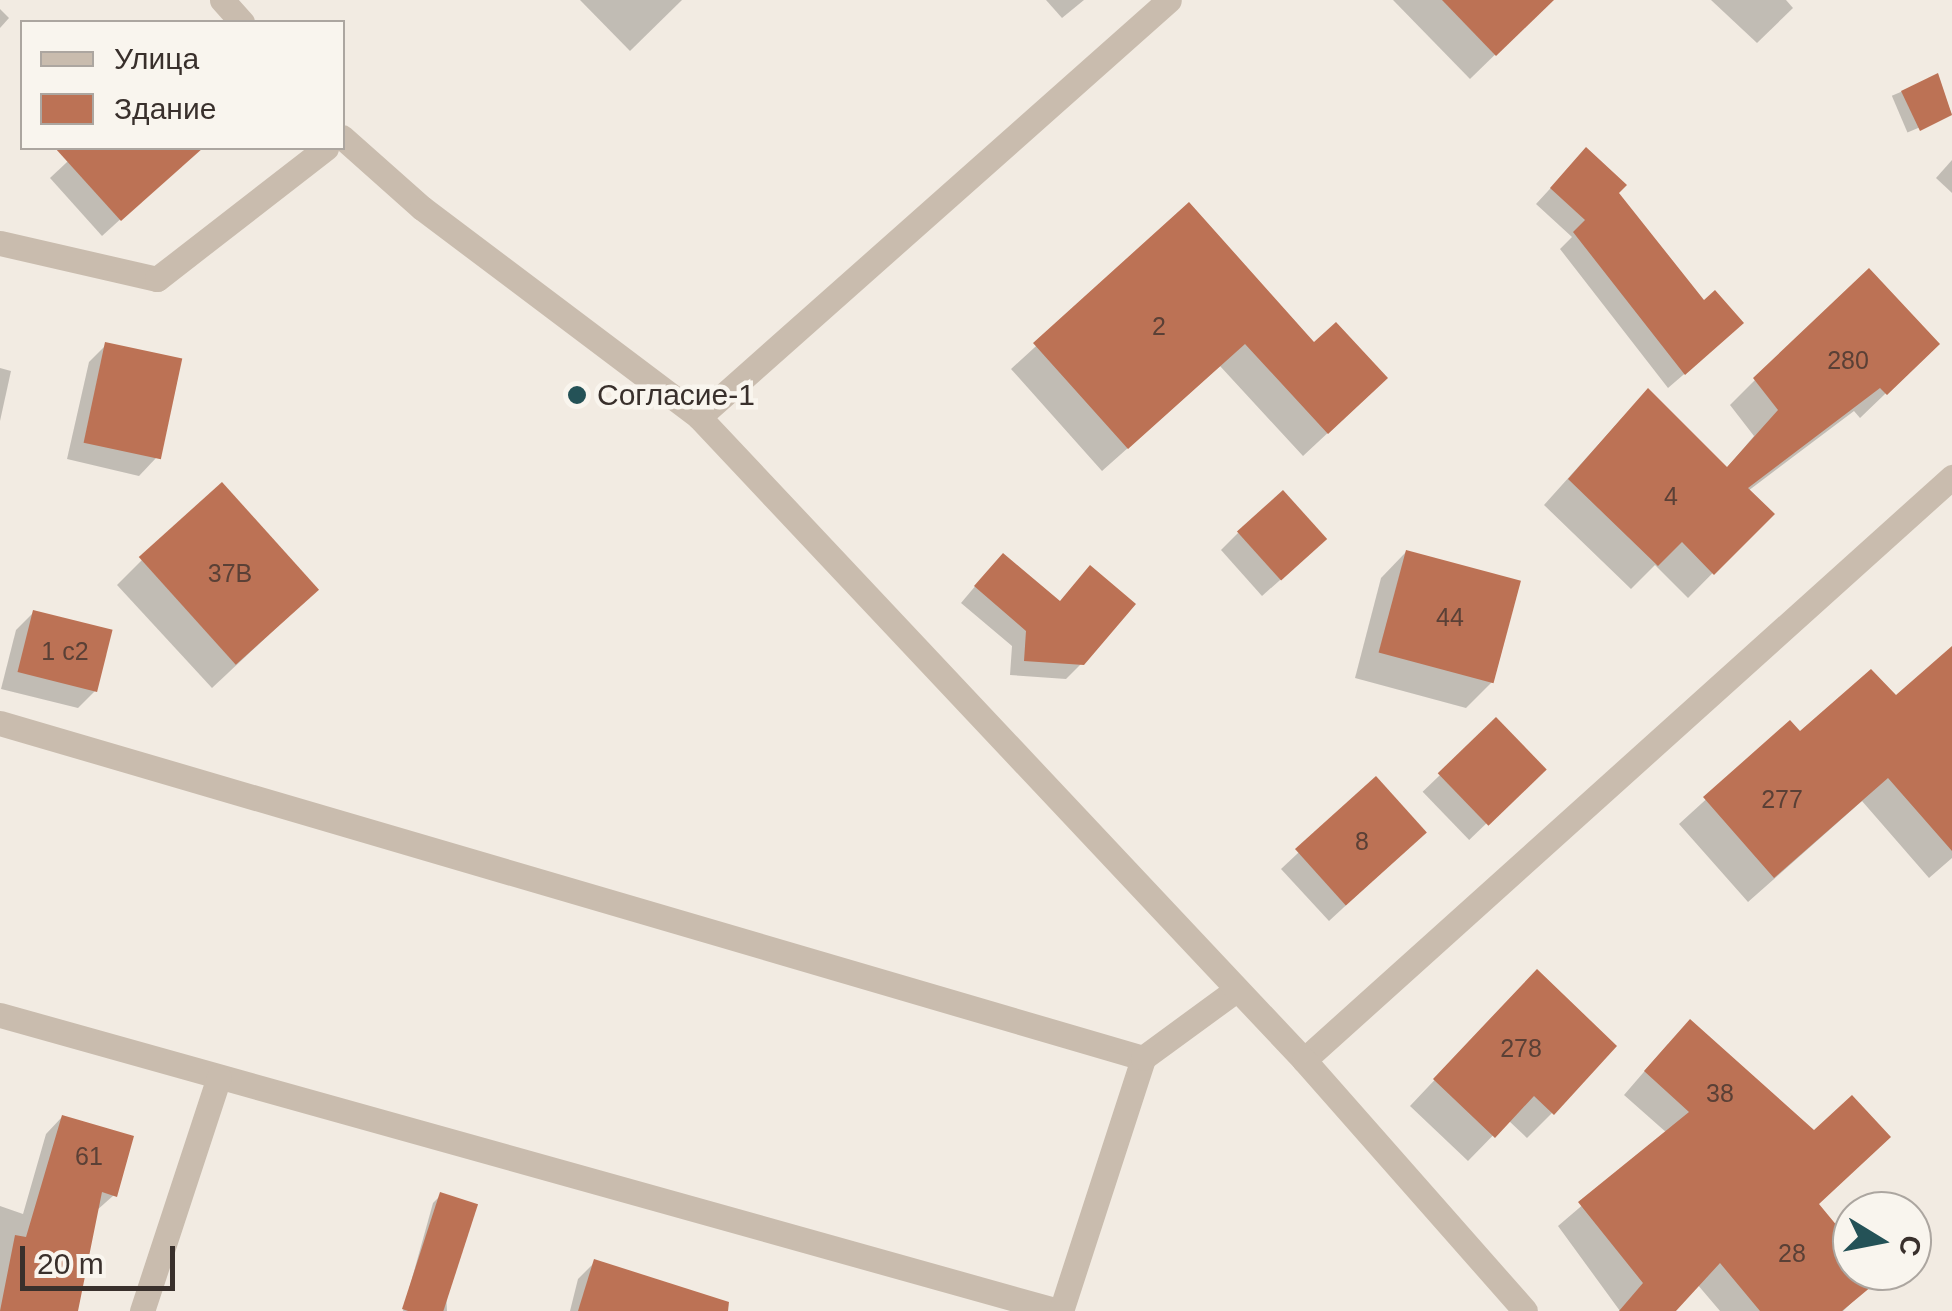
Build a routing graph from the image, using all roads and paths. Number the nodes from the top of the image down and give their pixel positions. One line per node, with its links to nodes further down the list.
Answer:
1 (222, 0): 3 (street)
2 (1169, 0): 7 (street)
3 (240, 20)
4 (345, 140): 7 (street)
5 (323, 150): 6 (street)
6 (0, 244)
7 (700, 417): 10 (street)
8 (1952, 478): 13 (street)
9 (0, 723): 12 (street)
10 (1236, 990): 12 (street); 13 (street)
11 (0, 1015): 14 (street)
12 (1144, 1058): 16 (street)
13 (1304, 1060): 17 (street)
14 (218, 1077): 15 (street); 16 (street)
15 (142, 1311)
16 (1060, 1311)
17 (1525, 1311)

